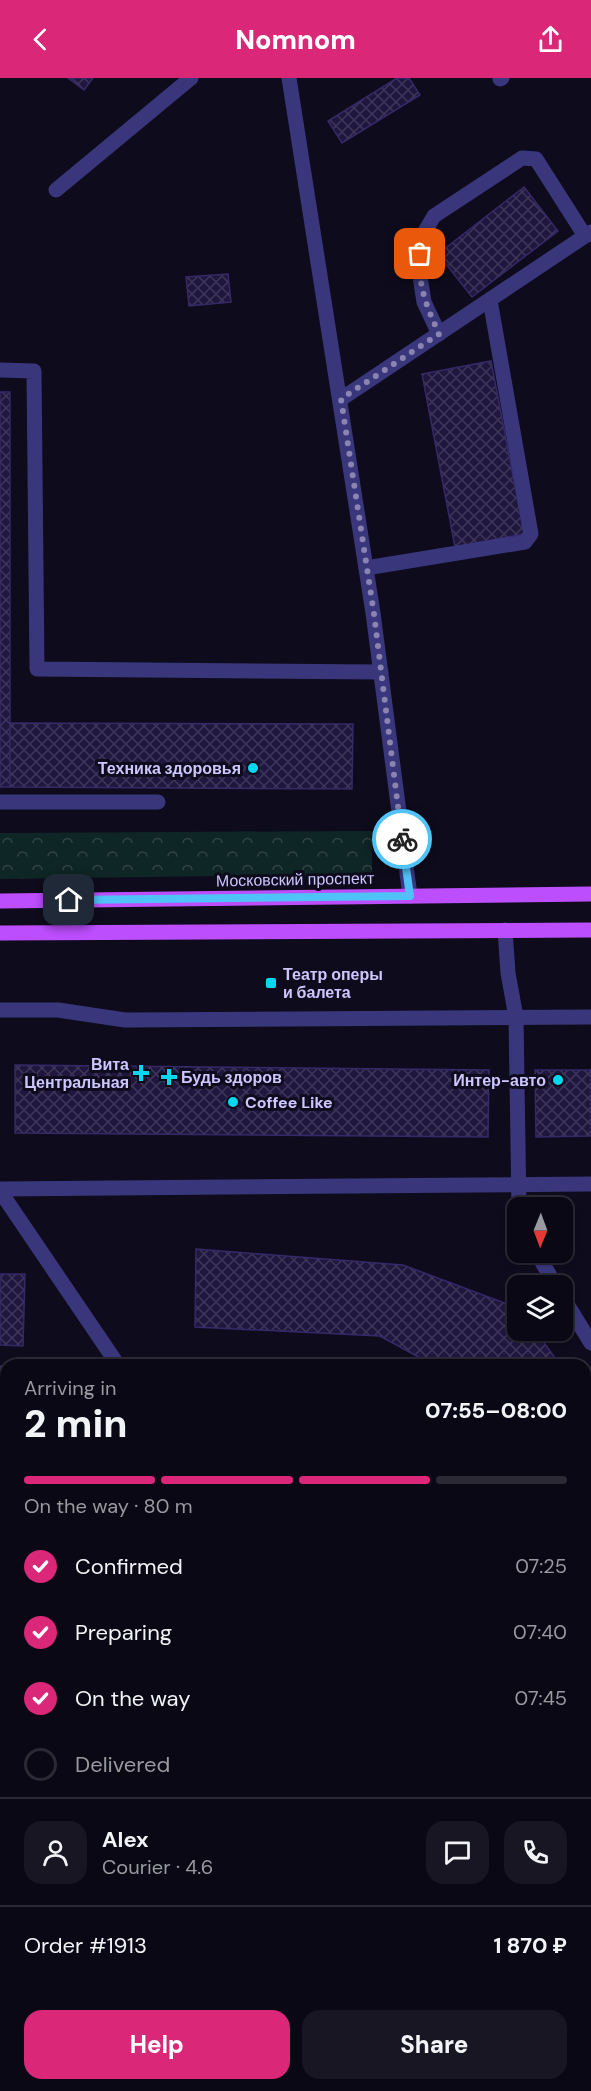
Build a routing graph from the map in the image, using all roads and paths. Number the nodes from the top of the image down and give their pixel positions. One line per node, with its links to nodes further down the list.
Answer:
1 (191, 78): 3 (lane)
2 (289, 78): 8 (lane)
3 (56, 190)
4 (588, 234): 5 (lane); 6 (lane)
5 (490, 300): 6 (lane); 9 (lane)
6 (439, 334): 8 (lane)
7 (0, 370): 10 (lane)
8 (341, 399): 9 (lane)
9 (366, 568): 10 (lane)
10 (381, 672): 14 (lane)
11 (0, 802): 12 (lane)
12 (159, 802)
13 (591, 894): 14 (main road, Московский проспект)
14 (410, 896): 15 (main road, Московский проспект)
15 (0, 901)
16 (505, 930): 17 (main road); 18 (main road); 20 (lane)
17 (591, 930)
18 (0, 933)
19 (0, 1010): 20 (lane)
20 (516, 1017): 21 (lane); 23 (lane)
21 (591, 1017)
22 (591, 1184): 23 (lane)
23 (519, 1185): 24 (lane); 25 (lane)
24 (0, 1190): 28 (lane)
25 (519, 1197)
26 (573, 1314): 27 (lane)
27 (591, 1343)
28 (114, 1359)

